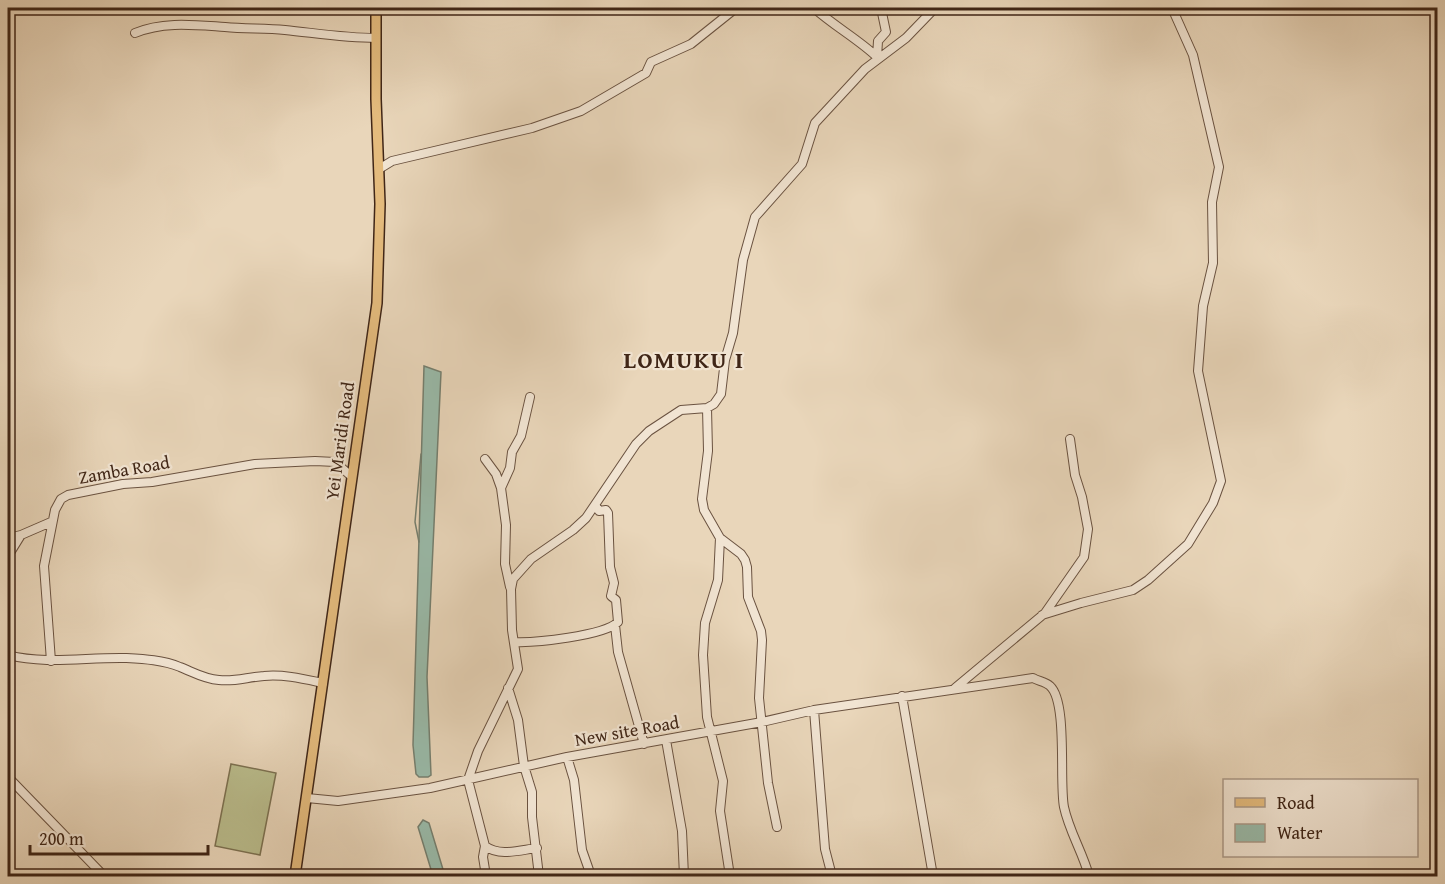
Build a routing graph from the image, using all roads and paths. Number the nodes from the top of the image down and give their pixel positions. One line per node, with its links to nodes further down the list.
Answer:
1 (376, 8): 8 (main road, Yei Maridi Road)
2 (736, 8): 10 (street)
3 (814, 8): 9 (street)
4 (881, 8): 9 (street)
5 (935, 8): 9 (street)
6 (1172, 8): 24 (street)
7 (135, 33): 8 (street)
8 (376, 38): 10 (main road, Yei Maridi Road)
9 (877, 57): 12 (street)
10 (379, 169): 15 (main road, Yei Maridi Road)
11 (530, 397): 16 (street)
12 (707, 408): 17 (street); 21 (street)
13 (1070, 439): 24 (street)
14 (485, 459): 16 (street)
15 (351, 476): 18 (street, Zamba Road); 29 (main road, Yei Maridi Road)
16 (501, 488): 23 (street)
17 (596, 505): 23 (street); 25 (street)
18 (51, 522): 19 (street); 28 (street, Zamba Road)
19 (21, 535): 20 (street); 22 (street)
20 (8, 538)
21 (720, 538): 34 (street); 35 (street)
22 (8, 556)
23 (511, 589): 26 (street)
24 (1042, 615): 31 (street)
25 (615, 625): 26 (street); 37 (street)
26 (514, 642): 30 (street)
27 (8, 654): 28 (street)
28 (51, 661): 29 (street)
29 (323, 682): 42 (main road, Yei Maridi Road)
30 (508, 688): 39 (street); 41 (street)
31 (954, 689): 32 (street, New site Road); 55 (street, New site Road)
32 (902, 696): 33 (street, New site Road); 54 (street)
33 (814, 710): 34 (street, New site Road); 53 (street)
34 (762, 722): 35 (street, New site Road); 43 (street)
35 (710, 732): 36 (street, New site Road); 52 (street)
36 (666, 740): 37 (street, New site Road); 51 (street)
37 (644, 744): 38 (street, New site Road)
38 (567, 757): 39 (street, New site Road); 46 (street)
39 (524, 766): 41 (street, New site Road); 45 (street)
40 (8, 777): 47 (street)
41 (468, 780): 42 (street, New site Road); 44 (street)
42 (307, 798): 48 (main road, Yei Maridi Road)
43 (777, 827)
44 (485, 846): 45 (street); 49 (street)
45 (537, 848): 50 (street)
46 (589, 870)
47 (104, 876)
48 (295, 876)
49 (486, 876)
50 (540, 876)
51 (682, 876)
52 (729, 876)
53 (832, 876)
54 (933, 876)
55 (1089, 876)

